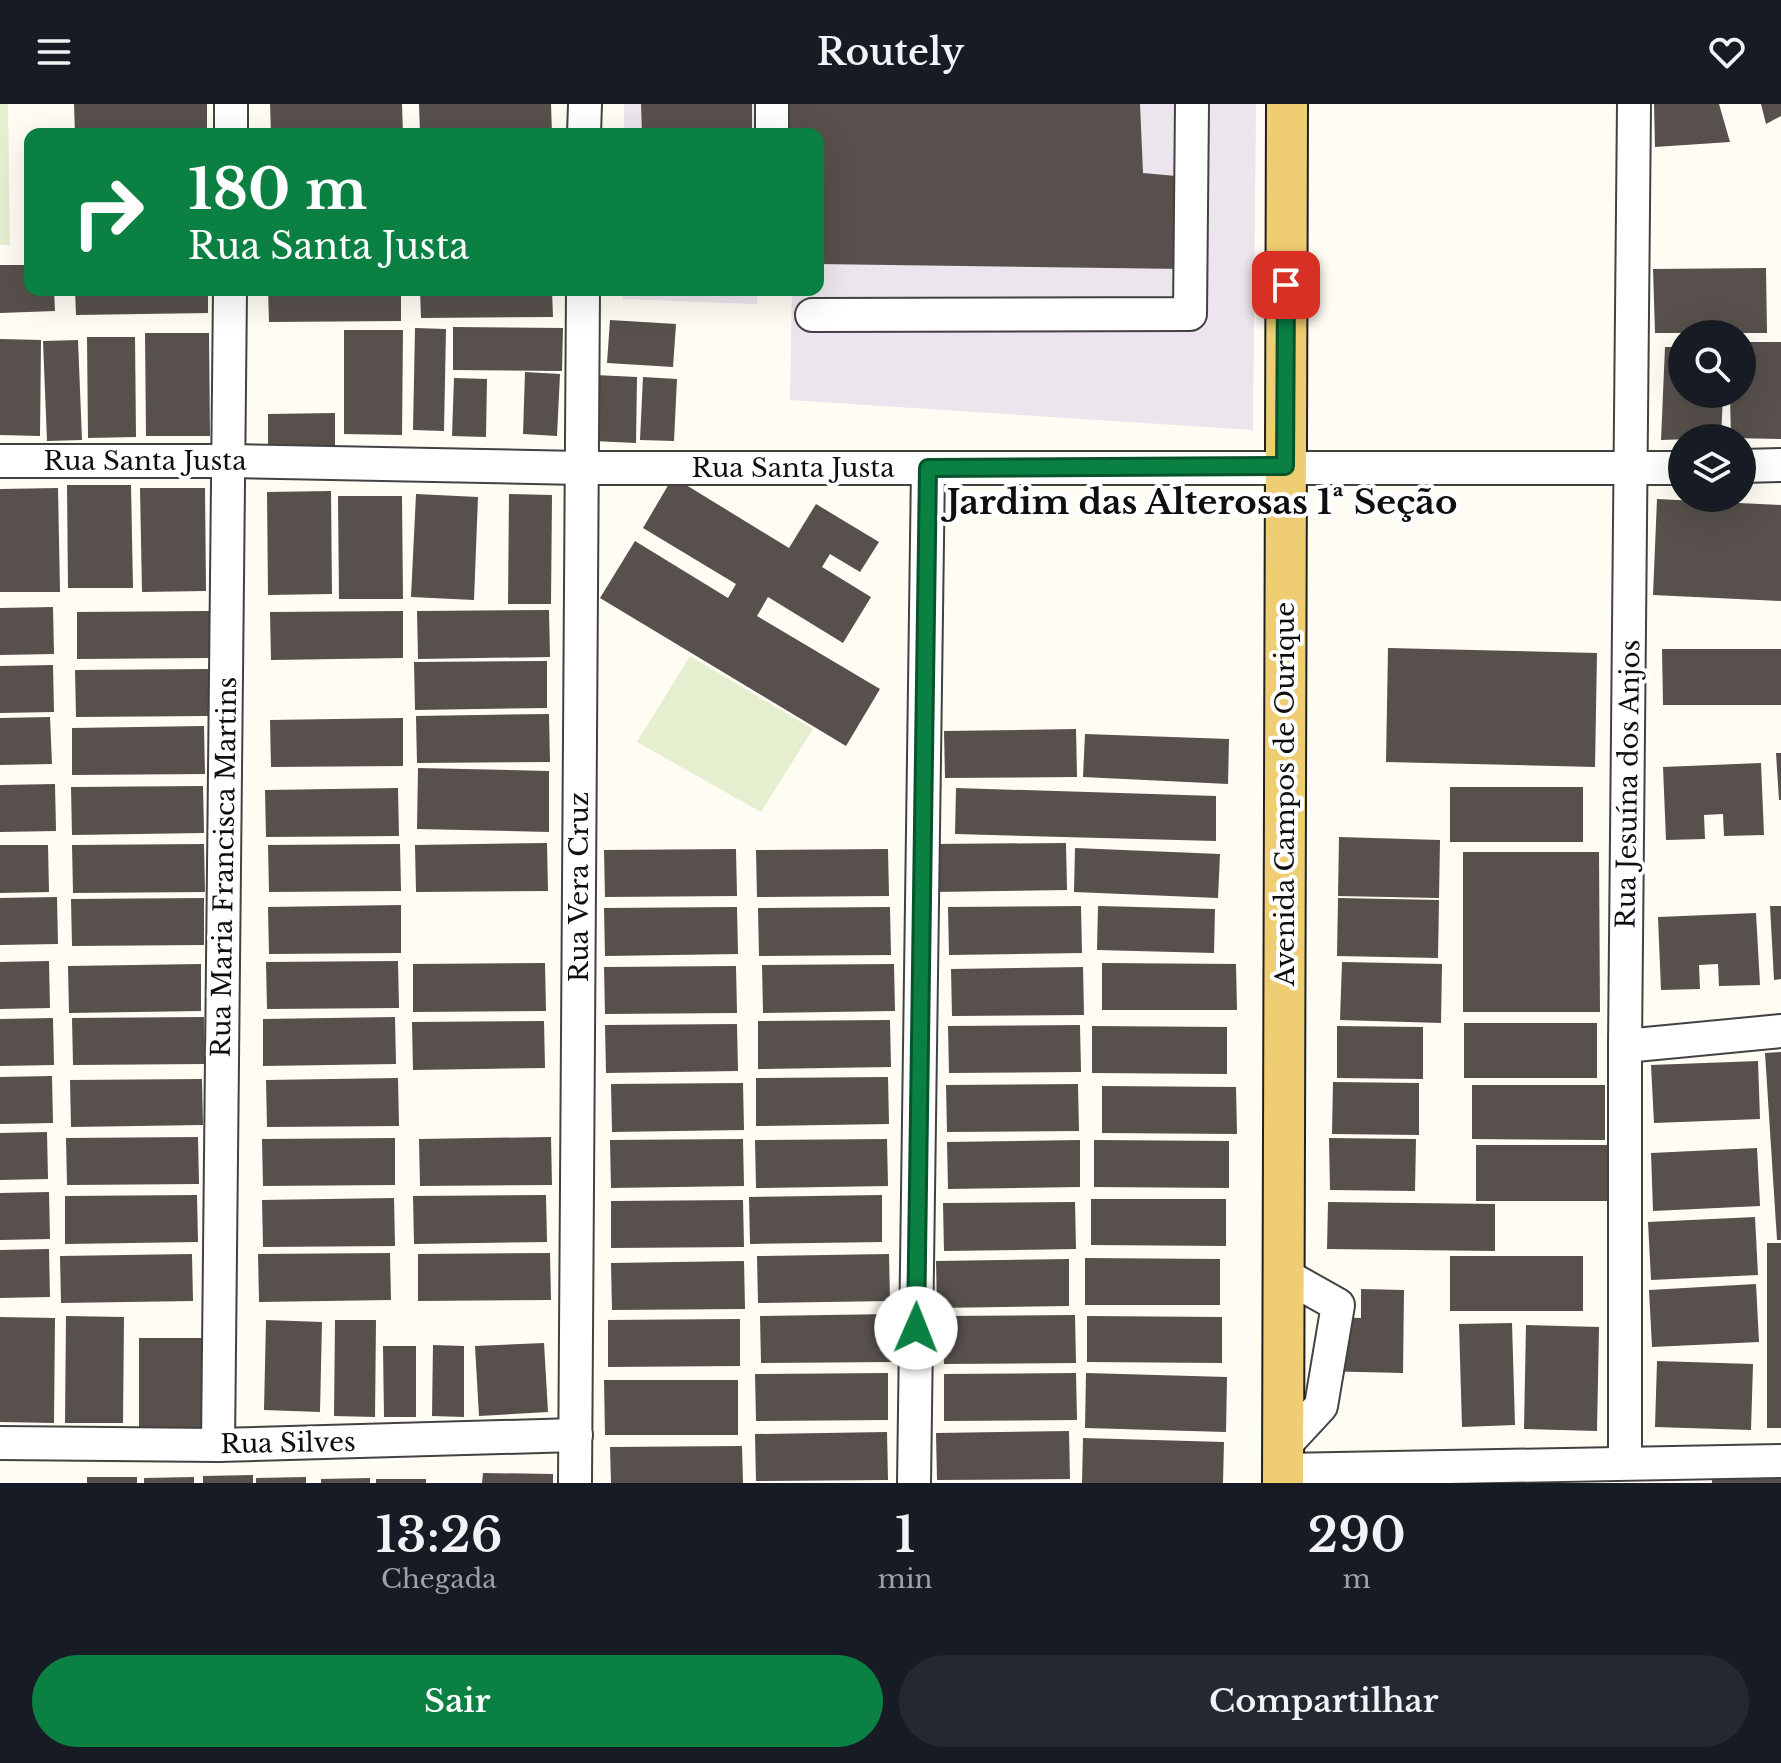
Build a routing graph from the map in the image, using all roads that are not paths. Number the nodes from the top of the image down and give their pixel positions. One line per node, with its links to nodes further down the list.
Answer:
1 (231, 104): 7 (street)
2 (585, 104): 8 (street)
3 (772, 104): 9 (street)
4 (1192, 104): 12 (street)
5 (1287, 104): 16 (main road, Avenida Campos de Ourique)
6 (1634, 104): 21 (street, Rua Jesuína dos Anjos)
7 (231, 128)
8 (584, 128)
9 (772, 128)
10 (230, 296): 14 (street, Rua Maria Francisca Martins)
11 (583, 296): 18 (street, Rua Vera Cruz)
12 (812, 315)
13 (0, 461): 14 (street, Rua Santa Justa)
14 (229, 461): 18 (street, Rua Santa Justa); 27 (street, Rua Maria Francisca Martins)
15 (1781, 465): 17 (street)
16 (1285, 466): 19 (street, Rua Santa Justa); 21 (street, Rua Santa Justa); 24 (main road, Avenida Campos de Ourique)
17 (1756, 466)
18 (581, 468): 19 (street, Rua Santa Justa); 25 (street, Rua Vera Cruz)
19 (928, 468): 32 (street)
20 (1668, 468): 21 (street, Rua Santa Justa)
21 (1631, 469): 23 (street, Rua Jesuína dos Anjos)
22 (1781, 1031): 23 (street)
23 (1625, 1046): 29 (street, Rua Jesuína dos Anjos)
24 (1283, 1274): 30 (main road, Avenida Campos de Ourique); 30 (street)
25 (576, 1435): 27 (street, Rua Silves); 31 (street, Rua Vera Cruz)
26 (0, 1443): 27 (street, Rua Silves)
27 (218, 1445)
28 (1781, 1461): 29 (street)
29 (1625, 1463): 30 (street)
30 (1283, 1467)
31 (575, 1483)
32 (914, 1483)

